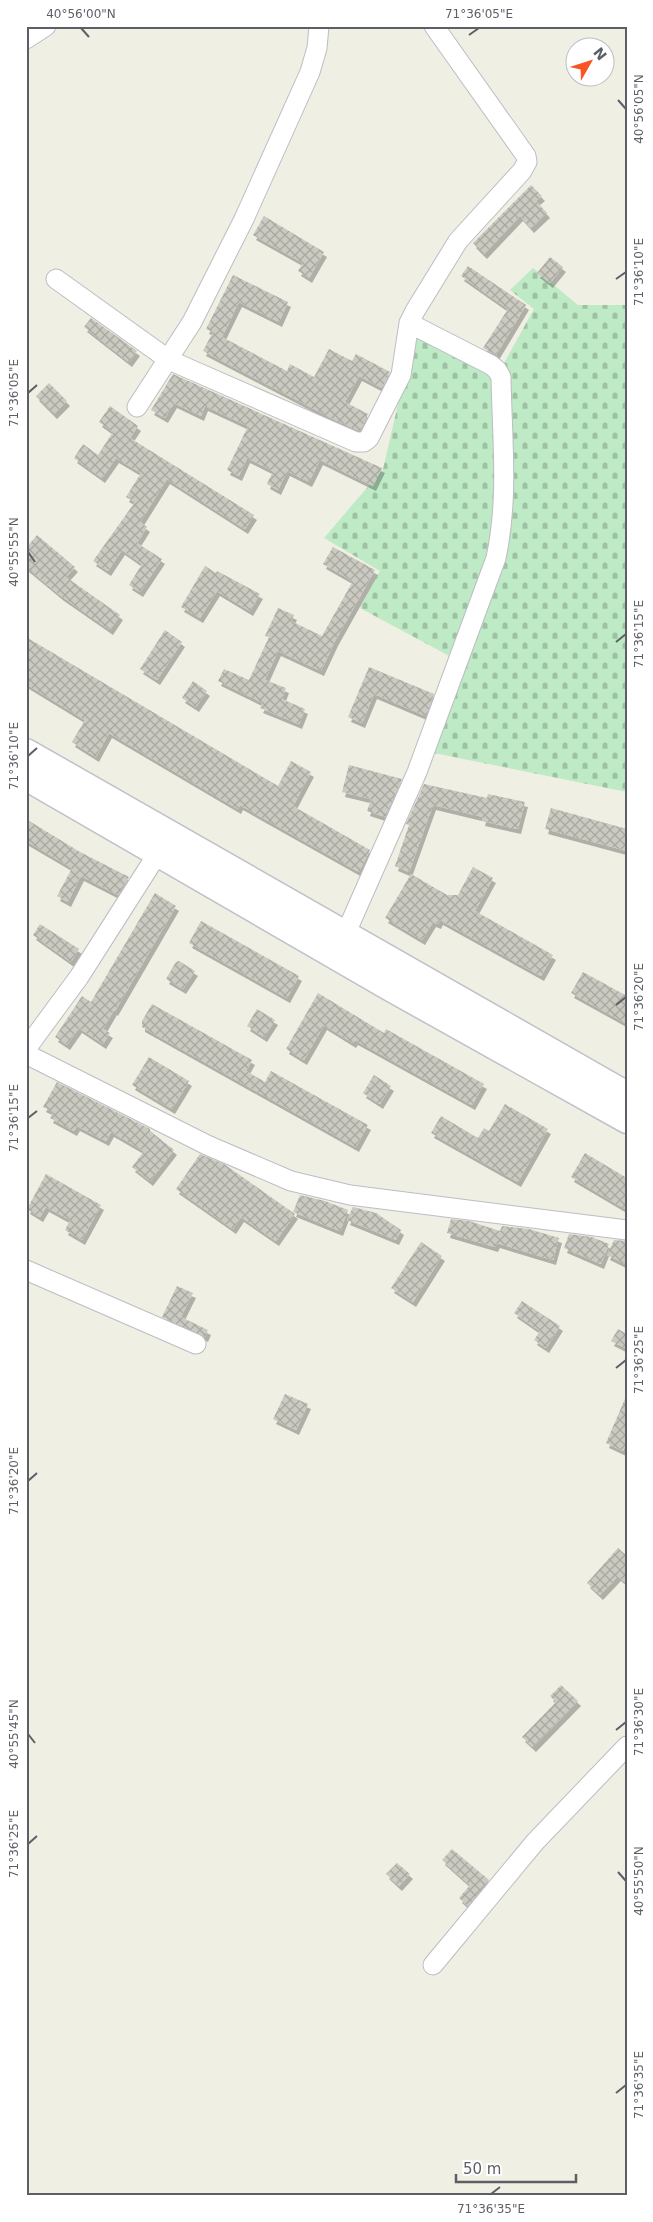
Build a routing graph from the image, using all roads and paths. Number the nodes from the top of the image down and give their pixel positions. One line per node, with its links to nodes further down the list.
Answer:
1 (46, 26): 4 (street)
2 (319, 26): 7 (street)
3 (434, 26): 6 (street)
4 (26, 39)
5 (56, 279): 7 (street)
6 (409, 323): 7 (street); 12 (street)
7 (169, 360): 8 (street)
8 (137, 407)
9 (26, 752): 12 (main road)
10 (26, 777): 11 (main road)
11 (158, 853): 13 (street); 16 (main road)
12 (345, 935): 15 (main road)
13 (26, 1049)
14 (26, 1054): 17 (street)
15 (627, 1095)
16 (627, 1120)
17 (627, 1230)
18 (26, 1270): 19 (street)
19 (196, 1344)
20 (627, 1746): 21 (street)
21 (433, 1965)

